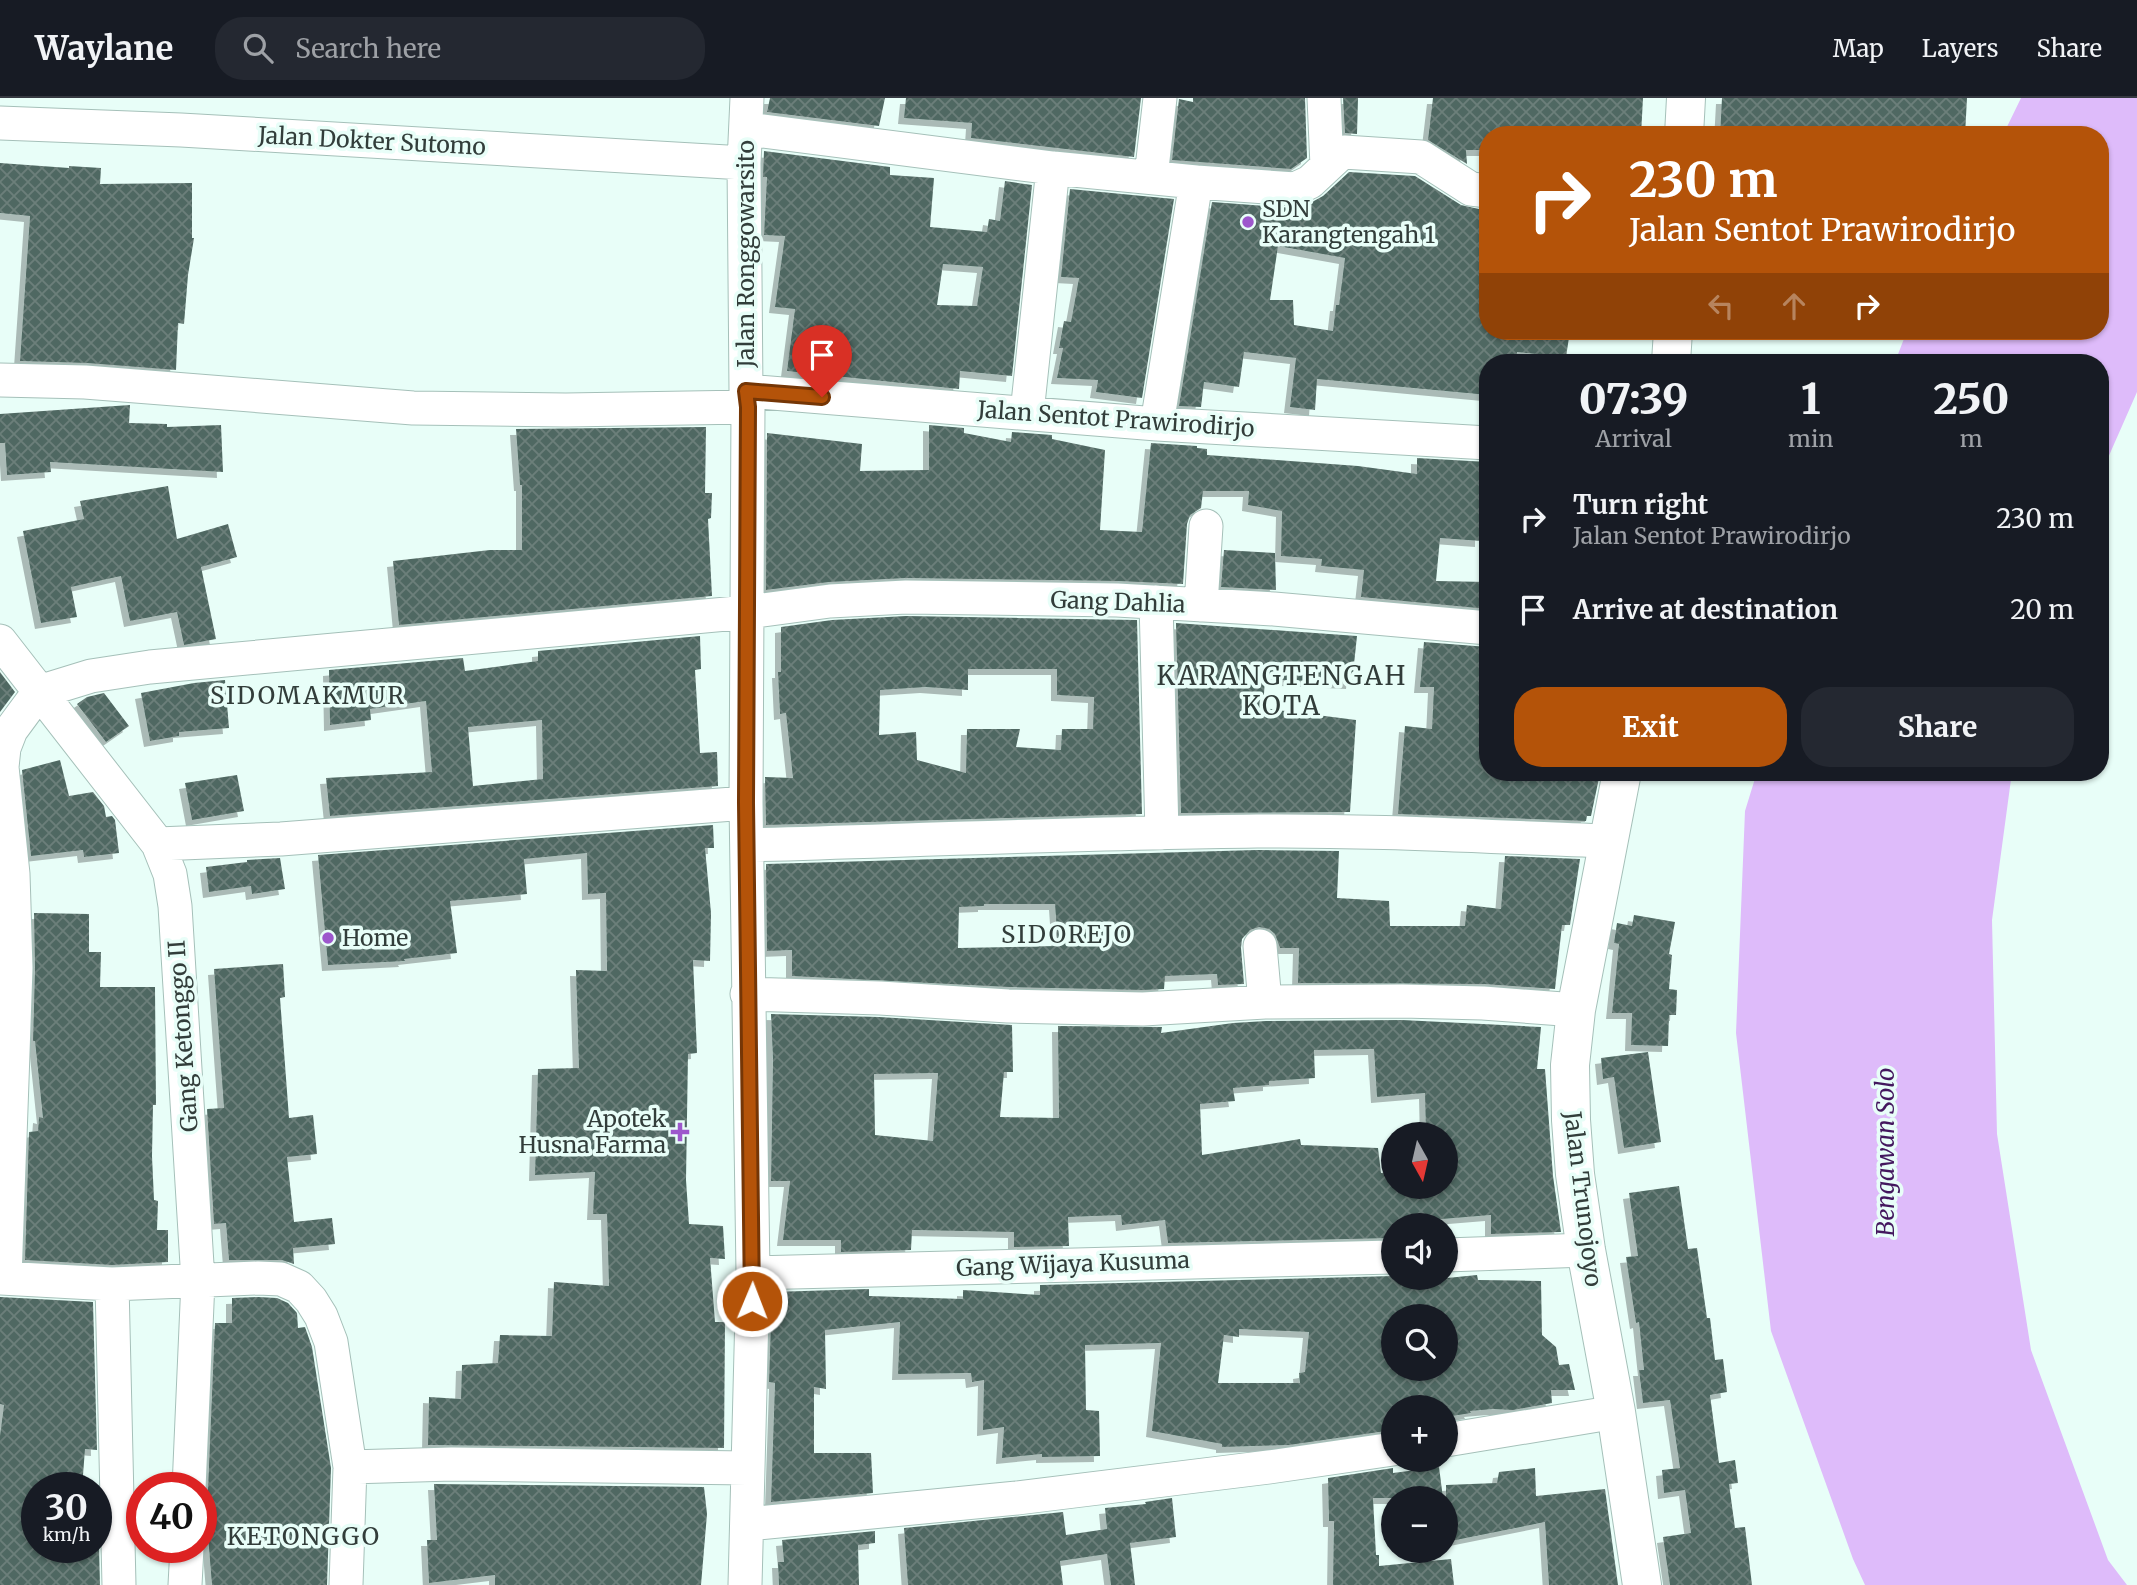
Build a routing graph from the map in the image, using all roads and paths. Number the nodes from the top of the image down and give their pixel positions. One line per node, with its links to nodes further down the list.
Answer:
1 (1160, 98): 10 (street)
2 (1324, 98): 8 (street)
3 (1686, 98): 6 (main road)
4 (747, 114): 7 (street, Jalan Ronggowarsito); 9 (street)
5 (0, 122): 7 (street, Jalan Dokter Sutomo)
6 (1684, 126)
7 (744, 163): 14 (street, Jalan Ronggowarsito)
8 (1327, 166): 11 (street); 12 (street)
9 (1053, 168): 10 (street); 15 (street)
10 (1152, 177): 11 (street)
11 (1196, 182): 16 (street)
12 (1479, 190)
13 (0, 380): 14 (street, Jalan Sentot Prawirodirjo)
14 (747, 399): 15 (street, Jalan Sentot Prawirodirjo); 21 (street, Jalan Ronggowarsito)
15 (1027, 413): 16 (street, Jalan Sentot Prawirodirjo)
16 (1157, 424): 17 (street, Jalan Sentot Prawirodirjo)
17 (1479, 442)
18 (1206, 526): 20 (street)
19 (1156, 602): 20 (street, Gang Dahlia); 21 (street, Gang Dahlia); 27 (street)
20 (1201, 605): 22 (street, Gang Dahlia)
21 (748, 612): 24 (street, Gang Dahlia); 26 (street, Jalan Ronggowarsito)
22 (1479, 627)
23 (0, 641): 24 (street, Gang Ketonggo II)
24 (39, 692): 29 (street, Gang Ketonggo II); 39 (street)
25 (1620, 781): 28 (main road, Jalan Trunojoyo)
26 (746, 803): 29 (street); 30 (street, Jalan Ronggowarsito)
27 (1161, 833): 28 (street); 30 (street)
28 (1608, 842): 34 (main road, Jalan Trunojoyo)
29 (158, 844): 40 (street, Gang Ketonggo II)
30 (747, 845): 32 (street, Jalan Ronggowarsito)
31 (1260, 946): 33 (street)
32 (747, 994): 33 (street); 38 (street, Jalan Ronggowarsito)
33 (1265, 1002): 34 (street)
34 (1576, 1010): 35 (main road, Jalan Trunojoyo)
35 (1586, 1250): 36 (street); 42 (main road, Jalan Trunojoyo)
36 (1458, 1255)
37 (1381, 1257): 38 (street, Gang Wijaya Kusuma)
38 (753, 1273): 46 (street, Jalan Ronggowarsito)
39 (3, 1278): 41 (street)
40 (198, 1281): 41 (street); 45 (street); 47 (street, Gang Ketonggo II)
41 (112, 1283): 50 (street)
42 (1616, 1412): 43 (street); 54 (main road, Jalan Trunojoyo)
43 (1458, 1438)
44 (1381, 1451): 48 (street)
45 (350, 1467): 46 (street); 52 (street)
46 (747, 1468): 48 (street, Jalan Ronggowarsito)
47 (191, 1472)
48 (747, 1524): 53 (street, Jalan Ronggowarsito)
49 (187, 1563): 51 (street)
50 (119, 1585)
51 (186, 1585)
52 (346, 1585)
53 (745, 1585)
54 (1642, 1585)

